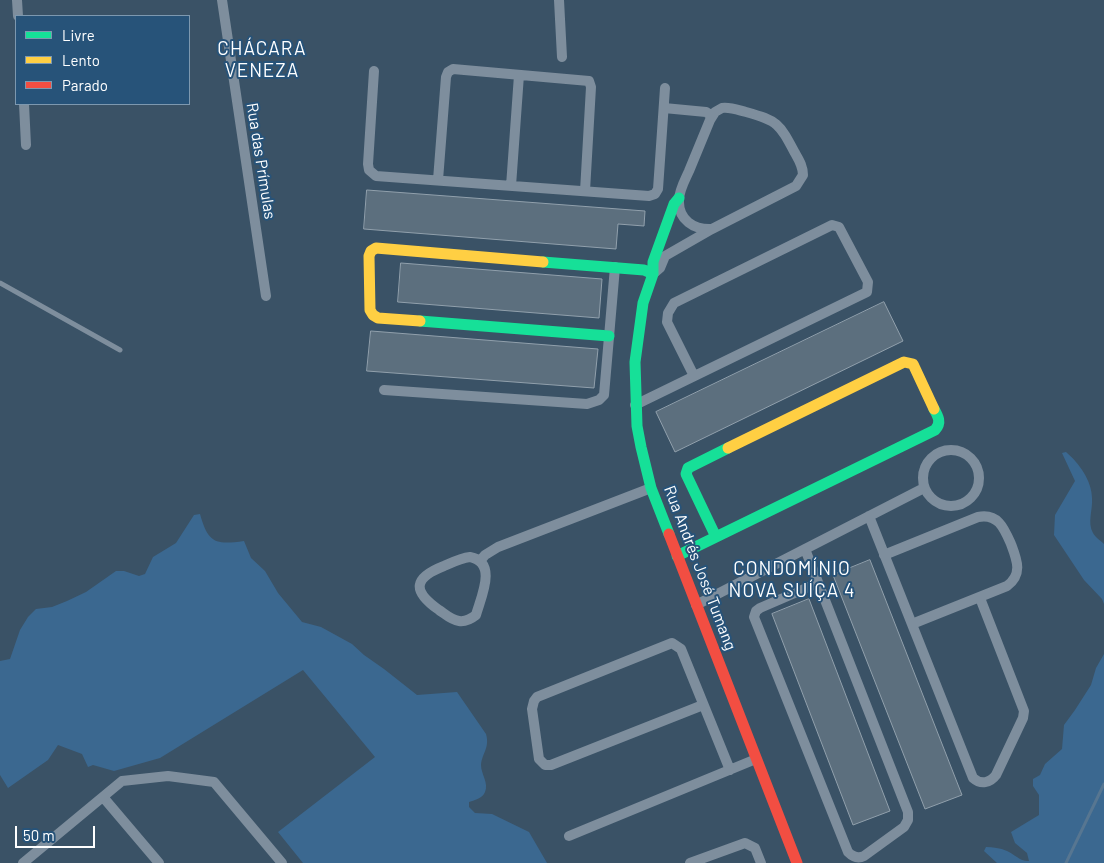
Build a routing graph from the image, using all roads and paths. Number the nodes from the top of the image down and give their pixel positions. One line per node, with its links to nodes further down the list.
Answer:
1 (17, 0): 4 (street)
2 (222, 0): 21 (street, Rua das Prímulas)
3 (559, 0): 5 (street)
4 (18, 15)
5 (562, 57)
6 (374, 71): 13 (street)
7 (519, 75): 13 (street); 14 (street); 15 (street)
8 (665, 88): 10 (street)
9 (24, 105): 12 (street)
10 (664, 108): 11 (street); 15 (street)
11 (712, 116): 16 (street); 17 (street)
12 (26, 145)
13 (438, 180): 14 (street)
14 (511, 186): 15 (street)
15 (585, 191)
16 (679, 198): 17 (street); 19 (street, Rua Andrés José Tumang)
17 (712, 229): 19 (street)
18 (615, 267): 19 (street); 22 (street); 22 (street)
19 (653, 274): 26 (street, Rua Andrés José Tumang)
20 (0, 283): 23 (lane)
21 (266, 296)
22 (609, 336): 25 (street)
23 (120, 350)
24 (694, 376): 24 (street); 26 (street)
25 (384, 390)
26 (635, 405): 27 (street, Rua Andrés José Tumang)
27 (651, 488): 33 (street, Rua Andrés José Tumang); 34 (street)
28 (924, 488): 28 (street); 29 (street)
29 (869, 516): 31 (street); 32 (street)
30 (716, 537): 30 (street); 33 (street)
31 (805, 549): 35 (street); 37 (street)
32 (884, 555): 36 (street); 38 (street)
33 (677, 556): 37 (street, Rua Andrés José Tumang)
34 (480, 561): 34 (street)
35 (818, 584): 35 (street)
36 (980, 598): 38 (street); 38 (street)
37 (696, 605): 40 (street, Rua Andrés José Tumang)
38 (912, 624)
39 (704, 705): 39 (street); 41 (street)
40 (756, 759): 41 (street); 49 (street, Rua Andrés José Tumang)
41 (730, 770): 43 (street)
42 (103, 797): 44 (street); 45 (street); 46 (street)
43 (569, 836)
44 (29, 861)
45 (159, 863)
46 (282, 863)
47 (690, 863): 48 (street)
48 (761, 863)
49 (797, 863)

